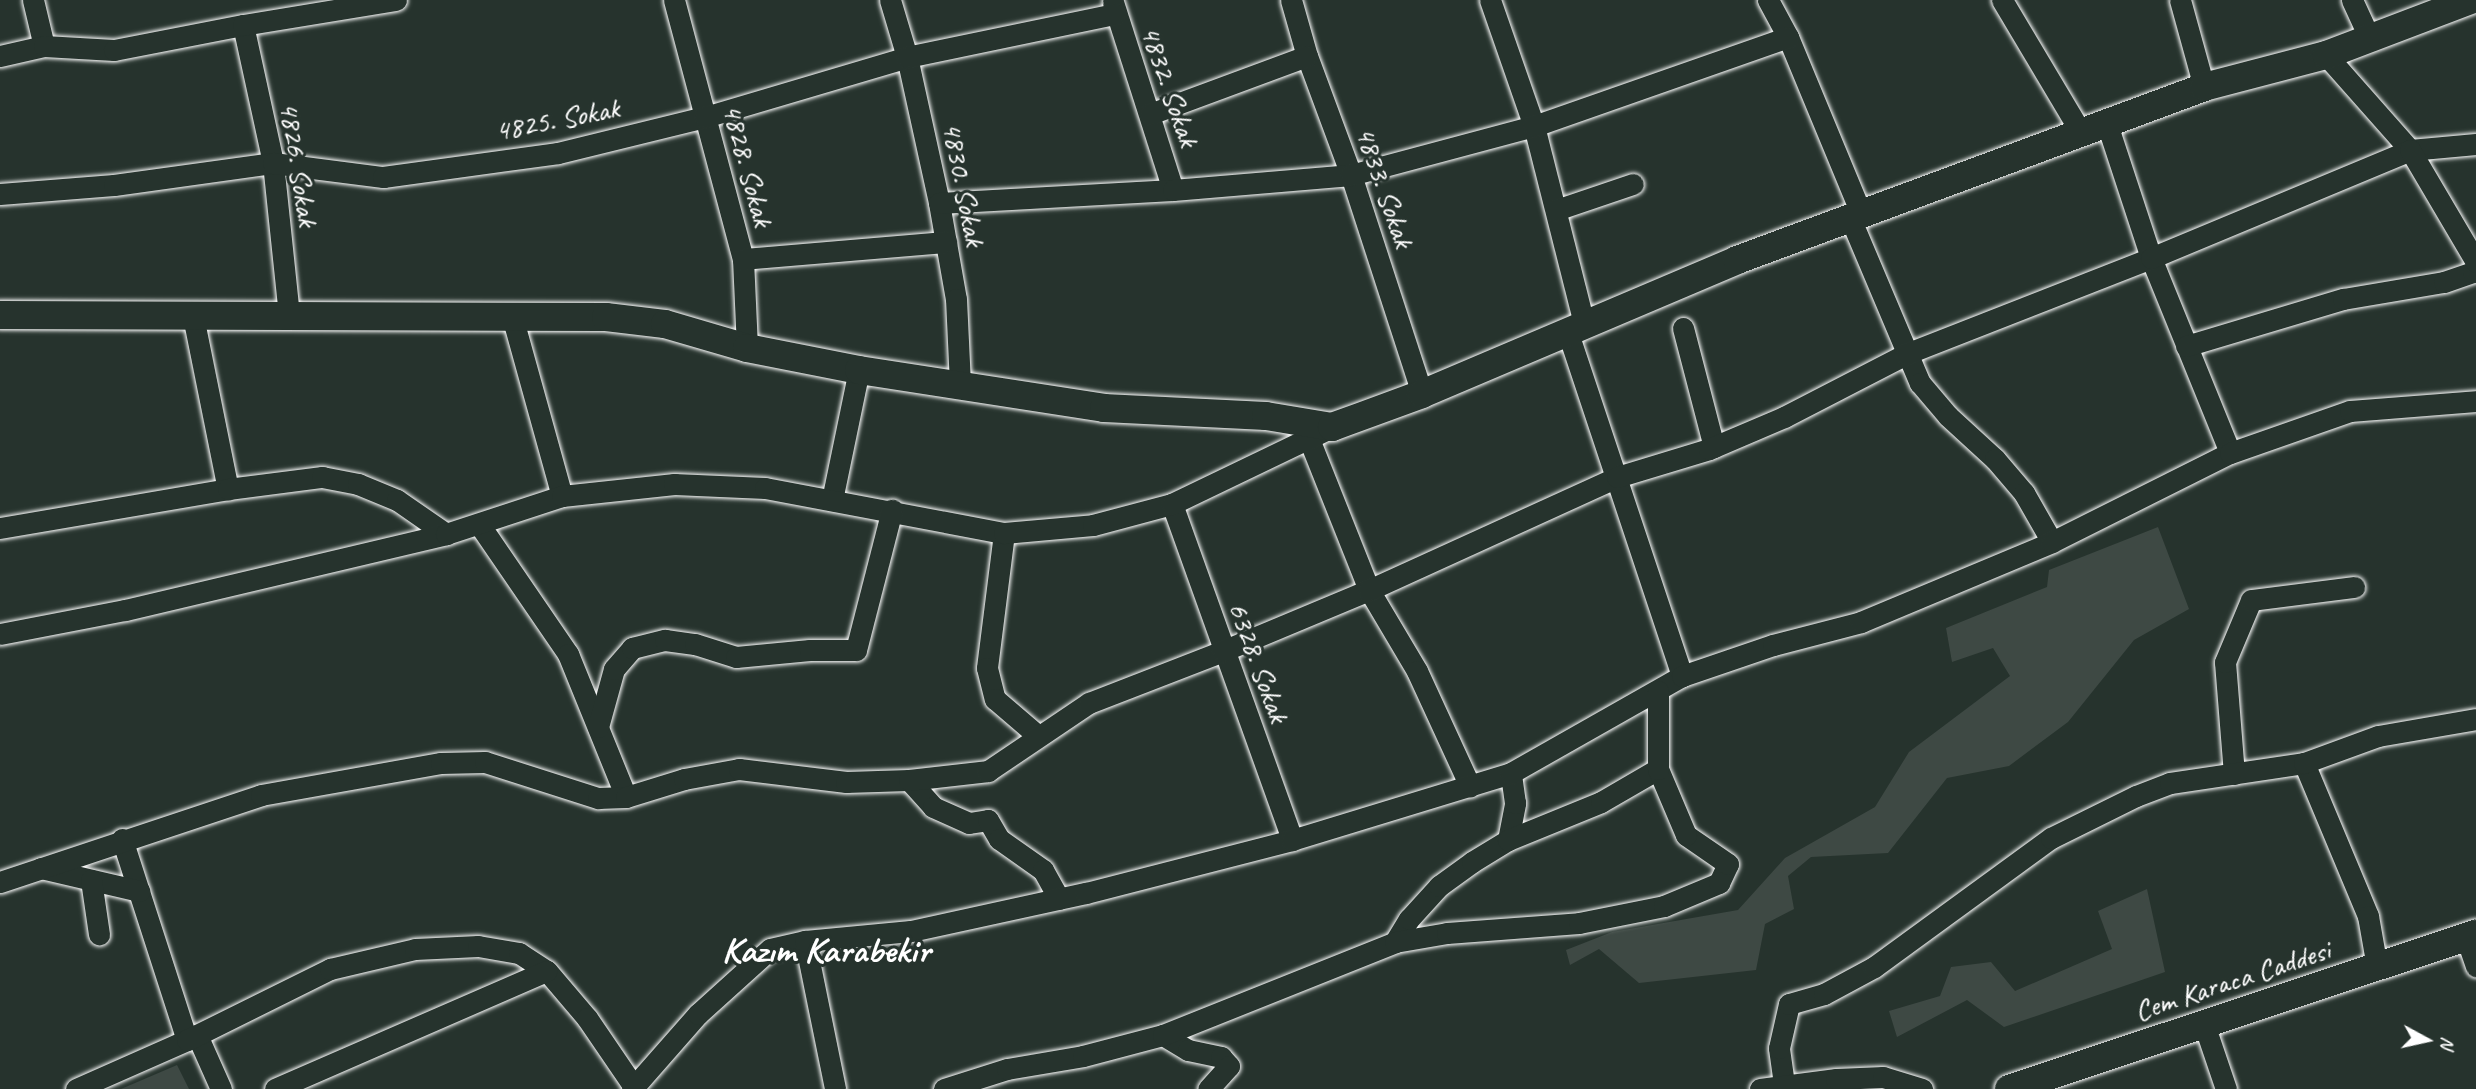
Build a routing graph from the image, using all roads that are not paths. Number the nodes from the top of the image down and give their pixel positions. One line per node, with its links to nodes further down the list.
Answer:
1 (33, 0): 16 (street)
2 (396, 0): 13 (street)
3 (674, 0): 23 (street, 4828. Sokak)
4 (890, 0): 20 (street, 4830. Sokak)
5 (1291, 0): 19 (street, 4833. Sokak)
6 (1768, 0): 14 (street)
7 (2002, 0): 25 (street)
8 (2180, 0): 21 (street)
9 (2352, 0): 15 (street)
10 (2471, 0): 15 (street)
11 (1494, 1): 24 (street)
12 (1114, 7): 20 (street, 4825. Sokak); 22 (street, 4832. Sokak)
13 (243, 25): 16 (street); 28 (street, 4826. Sokak)
14 (1787, 37): 24 (street); 35 (street)
15 (2369, 37): 17 (street)
16 (44, 46): 18 (street)
17 (2326, 55): 21 (street); 27 (street)
18 (0, 56)
19 (1307, 56): 22 (street); 29 (street, 4833. Sokak)
20 (908, 57): 23 (street, 4825. Sokak); 33 (street, 4830. Sokak)
21 (2204, 87): 25 (street)
22 (1150, 114): 31 (street, 4832. Sokak)
23 (705, 117): 28 (street, 4825. Sokak); 38 (street, 4828. Sokak)
24 (1534, 126): 29 (street); 34 (street)
25 (2094, 129): 35 (street); 37 (street)
26 (2476, 144): 27 (street)
27 (2410, 150): 37 (street); 39 (street)
28 (273, 163): 32 (street, 4825. Sokak); 41 (street, 4826. Sokak)
29 (1351, 175): 31 (street); 51 (street, 4833. Sokak)
30 (1633, 184): 34 (street)
31 (1173, 190): 33 (street)
32 (0, 194)
33 (939, 203): 36 (street, 4830. Sokak)
34 (1556, 210): 44 (street)
35 (1856, 218): 44 (street); 48 (street)
36 (946, 242): 38 (street); 50 (street, 4830. Sokak)
37 (2151, 258): 46 (street); 48 (street)
38 (743, 259): 47 (street, 4828. Sokak)
39 (2476, 264): 46 (street)
40 (1, 310): 42 (street)
41 (289, 314): 42 (street); 43 (street)
42 (193, 316): 57 (street)
43 (512, 316): 47 (street); 58 (street)
44 (1575, 326): 51 (street); 56 (street)
45 (1684, 328): 54 (street)
46 (2186, 346): 55 (street)
47 (747, 348): 49 (street)
48 (1906, 354): 54 (street); 66 (street)
49 (859, 370): 50 (street); 59 (street)
50 (960, 384): 53 (street)
51 (1422, 394): 53 (street)
52 (2476, 401): 55 (street)
53 (1321, 433): 60 (street); 68 (street)
54 (1714, 447): 56 (street)
55 (2230, 453): 66 (street)
56 (1618, 477): 68 (street); 71 (street)
57 (228, 489): 63 (street); 65 (street)
58 (562, 496): 59 (street); 62 (street)
59 (832, 500): 61 (street)
60 (1172, 504): 64 (street); 70 (street, 6328. Sokak)
61 (892, 510): 64 (street); 74 (street)
62 (480, 524): 65 (street); 74 (street)
63 (0, 528)
64 (1004, 533): 75 (street)
65 (446, 534): 69 (street)
66 (2052, 542): 71 (street)
67 (2354, 587): 79 (street)
68 (1368, 590): 70 (street); 81 (street)
69 (0, 634)
70 (1223, 651): 75 (street); 84 (street, 6328. Sokak)
71 (1682, 676): 72 (street)
72 (1658, 691): 77 (street); 78 (street)
73 (2476, 719): 76 (street)
74 (598, 727): 82 (street)
75 (1037, 735): 80 (street)
76 (2304, 763): 79 (street); 96 (street)
77 (1658, 769): 85 (street); 94 (street)
78 (1511, 773): 81 (street); 85 (street)
79 (2234, 774): 101 (street)
80 (909, 780): 82 (street); 90 (street)
81 (1470, 786): 84 (street)
82 (626, 797): 83 (street)
83 (122, 839): 86 (street); 89 (street)
84 (1292, 840): 90 (street)
85 (1508, 840): 94 (street)
86 (41, 868): 87 (street); 88 (street)
87 (91, 880): 89 (street); 91 (street)
88 (0, 882)
89 (139, 891): 100 (street)
90 (1059, 899): 93 (street)
91 (99, 933)
92 (2471, 935): 95 (street); 96 (street, Cem Karaca Caddesi)
93 (805, 942): 102 (street); 106 (street)
94 (1395, 942): 99 (street)
95 (2476, 966)
96 (2377, 967): 98 (street, Cem Karaca Caddesi)
97 (547, 971): 100 (street); 102 (street); 105 (street)
98 (2204, 1024): 111 (street, Cem Karaca Caddesi); 112 (street)
99 (1163, 1035): 107 (street); 108 (street)
100 (192, 1037): 103 (street); 104 (street)
101 (1784, 1084): 109 (street); 110 (street)
102 (633, 1088)
103 (76, 1089)
104 (221, 1089)
105 (275, 1089)
106 (835, 1089)
107 (944, 1089)
108 (1208, 1089)
109 (1760, 1089)
110 (1922, 1089)
111 (2009, 1089)
112 (2226, 1089)

